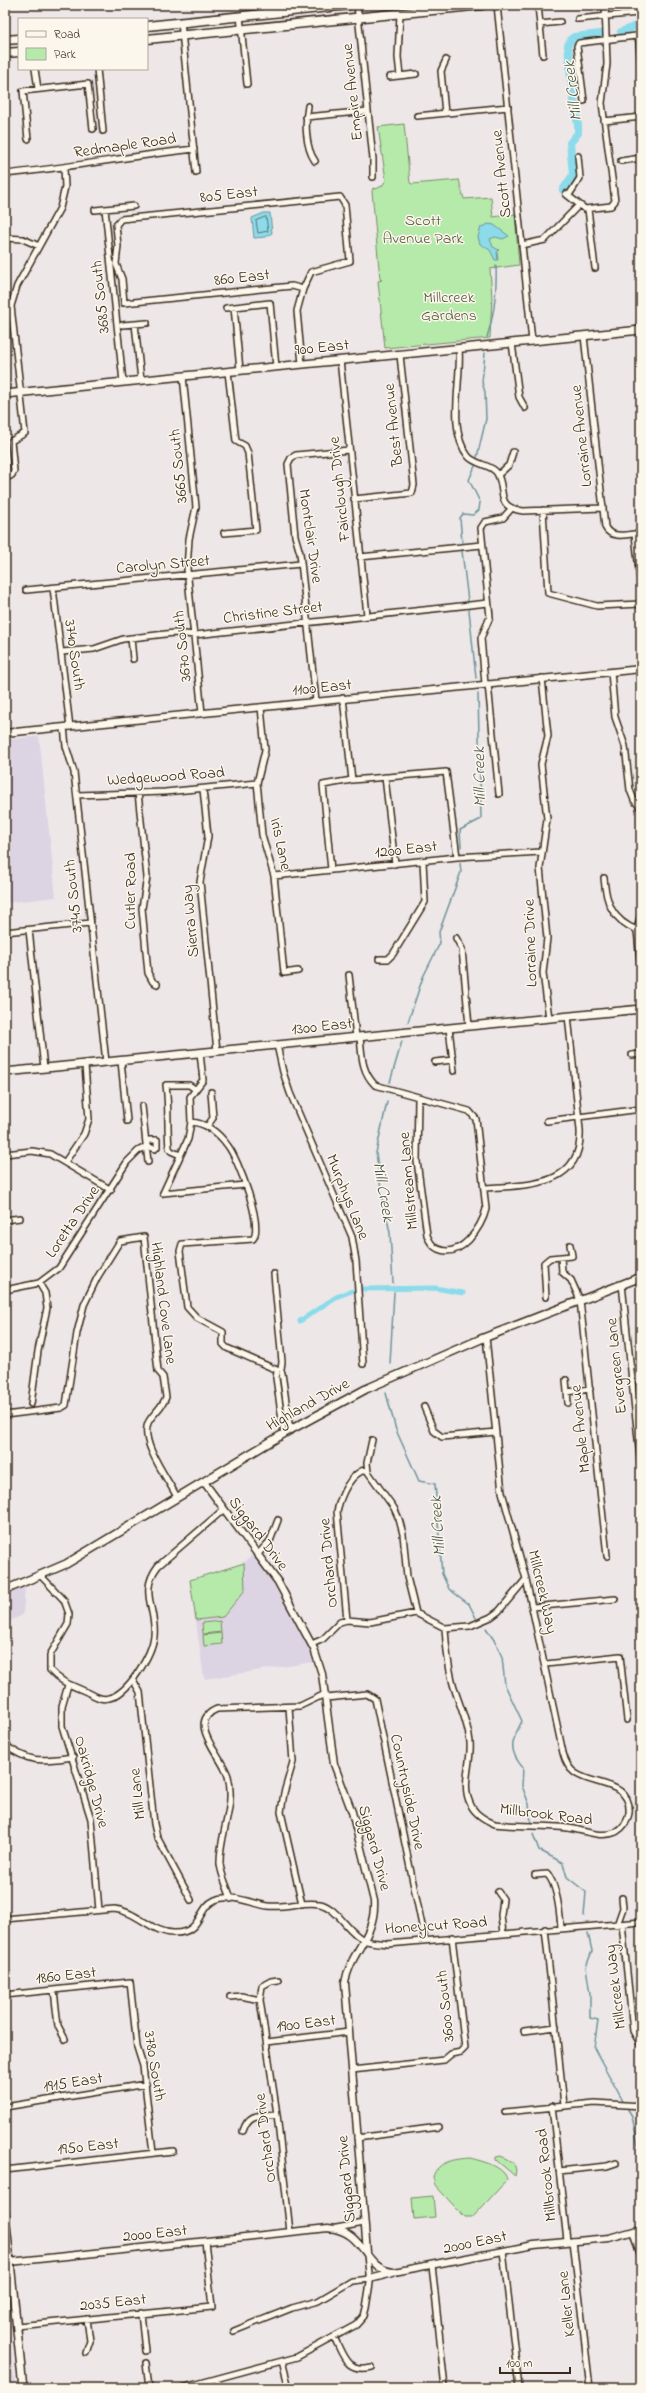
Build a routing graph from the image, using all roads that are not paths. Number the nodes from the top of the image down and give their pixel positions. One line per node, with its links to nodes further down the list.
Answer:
1 (349, 5): 8 (main road)
2 (357, 5): 13 (street, Empire Avenue)
3 (482, 5): 7 (main road)
4 (497, 5): 39 (street, Scott Avenue)
5 (538, 5): 17 (street)
6 (605, 5): 12 (street)
7 (418, 8): 9 (main road)
8 (266, 9): 11 (main road)
9 (400, 13): 13 (main road); 33 (street)
10 (638, 14): 12 (street)
11 (240, 16): 15 (main road); 19 (street)
12 (606, 17): 14 (street); 23 (street)
13 (358, 18): 19 (main road); 40 (street, Empire Avenue)
14 (578, 19)
15 (181, 22): 18 (main road); 20 (street, Redmaple Road)
16 (560, 22): 17 (street)
17 (540, 24): 27 (street)
18 (148, 26)
19 (242, 29): 20 (main road); 35 (street)
20 (182, 35): 22 (main road); 49 (street, Redmaple Road)
21 (18, 39): 24 (main road)
22 (148, 39)
23 (606, 39): 29 (street); 37 (street); 45 (street)
24 (5, 40)
25 (18, 52): 26 (main road)
26 (5, 53)
27 (543, 56)
28 (446, 60): 41 (street)
29 (641, 68)
30 (35, 70): 36 (street)
31 (97, 70): 47 (street)
32 (416, 74): 33 (street)
33 (400, 76): 34 (street)
34 (390, 77)
35 (247, 84)
36 (38, 89): 46 (street); 48 (street)
37 (584, 101)
38 (308, 106): 43 (street)
39 (508, 107): 41 (street); 64 (street, Scott Avenue)
40 (368, 111): 43 (street); 57 (street, Empire Avenue)
41 (445, 113): 42 (street)
42 (417, 116)
43 (306, 117): 52 (street)
44 (641, 117): 45 (street)
45 (604, 121): 61 (street)
46 (93, 130)
47 (103, 131)
48 (28, 138)
49 (194, 149): 54 (street, Redmaple Road); 55 (street)
50 (578, 156): 58 (street)
51 (641, 158): 53 (street)
52 (315, 161)
53 (621, 161)
54 (64, 168): 56 (street, Redmaple Road); 65 (street)
55 (196, 172)
56 (5, 174)
57 (373, 176)
58 (579, 205): 61 (street); 64 (street)
59 (134, 206): 60 (street)
60 (105, 209): 62 (street); 87 (street, 3685 South)
61 (588, 209): 66 (street)
62 (96, 210)
63 (5, 238): 65 (street)
64 (522, 245): 76 (street, Scott Avenue)
65 (39, 246): 88 (street)
66 (594, 268)
67 (303, 289): 68 (street, 860 East); 68 (street, 805 East); 81 (street)
68 (124, 303)
69 (234, 307): 70 (street); 82 (street); 83 (street)
70 (226, 308)
71 (147, 323): 72 (street)
72 (135, 324): 73 (street); 86 (street)
73 (122, 326)
74 (641, 330): 75 (main road, 900 East)
75 (584, 336): 76 (main road, 900 East); 97 (street, Lorraine Avenue)
76 (532, 341): 77 (main road, 900 East)
77 (512, 343): 78 (main road, 900 East); 90 (street)
78 (459, 348): 79 (main road, 900 East); 93 (street)
79 (400, 354): 80 (main road, 900 East); 95 (street, Best Avenue)
80 (340, 360): 81 (main road, 900 East); 91 (street, Fairclough Drive)
81 (302, 364): 82 (main road, 900 East)
82 (276, 367): 83 (main road, 900 East)
83 (240, 370): 84 (main road, 900 East)
84 (228, 372): 85 (main road, 900 East); 99 (street)
85 (183, 376): 86 (main road, 900 East); 104 (street, 3665 South)
86 (141, 380): 87 (main road, 900 East)
87 (123, 382): 88 (main road, 900 East)
88 (20, 393): 89 (main road, 900 East); 94 (street)
89 (5, 394)
90 (525, 408)
91 (349, 450): 95 (street, Fairclough Drive); 103 (street, Montclair Drive)
92 (513, 452): 93 (street)
93 (498, 475): 96 (street)
94 (5, 479)
95 (354, 499): 102 (street, Fairclough Drive)
96 (511, 508): 98 (street); 101 (street)
97 (602, 508): 98 (street); 100 (street, Lorraine Avenue)
98 (544, 510): 109 (street)
99 (224, 533)
100 (638, 533): 107 (street)
101 (482, 545): 102 (street); 108 (street)
102 (360, 557): 110 (street, Fairclough Drive)
103 (301, 564): 104 (street, Carolyn Street); 111 (street, Montclair Drive)
104 (188, 576): 105 (street, Carolyn Street); 112 (street, 3670 South)
105 (53, 588): 106 (street, Carolyn Street); 114 (street, 3740 South)
106 (26, 590)
107 (641, 590)
108 (488, 603): 110 (street, Christine Street); 119 (street)
109 (641, 604)
110 (367, 615): 111 (street, Christine Street)
111 (307, 623): 112 (street, Christine Street); 121 (street, Montclair Drive)
112 (195, 635): 113 (street, Christine Street); 123 (street, 3670 South)
113 (131, 638): 114 (street, Christine Street); 115 (street)
114 (62, 652): 124 (street, 3740 South)
115 (133, 659)
116 (641, 669): 117 (street, 1100 East)
117 (611, 672): 118 (street, 1100 East); 133 (street)
118 (542, 678): 119 (street, 1100 East); 134 (street, Lorraine Drive)
119 (486, 684): 120 (street, 1100 East); 131 (street)
120 (343, 698): 121 (street, 1100 East); 127 (street)
121 (316, 701): 122 (street, 1100 East)
122 (261, 707): 123 (street, 1100 East); 128 (street, Iris Lane)
123 (202, 713): 124 (street, 1100 East)
124 (67, 727): 125 (street, 1100 East); 132 (street, 3745 South)
125 (5, 733)
126 (385, 777): 127 (street); 135 (street); 137 (street)
127 (352, 780): 138 (street)
128 (257, 783): 129 (street, Wedgewood Road); 139 (street, Iris Lane)
129 (203, 789): 130 (street, Wedgewood Road); 159 (street, Sierra Way)
130 (138, 793): 132 (street, Wedgewood Road); 151 (street, Cutler Road)
131 (499, 794)
132 (77, 795): 142 (street, 3745 South)
133 (641, 808)
134 (541, 852): 135 (street, 1200 East); 154 (street, Lorraine Drive)
135 (457, 857): 136 (street, 1200 East)
136 (423, 861): 137 (street, 1200 East); 147 (street)
137 (395, 864): 138 (street, 1200 East)
138 (331, 870): 139 (street, 1200 East)
139 (274, 876): 148 (street, Iris Lane)
140 (604, 878): 144 (street)
141 (641, 913): 144 (street)
142 (90, 923): 143 (street); 165 (street, 3745 South)
143 (29, 930): 145 (street); 168 (street)
144 (637, 930): 149 (street)
145 (5, 932)
146 (456, 938): 155 (street)
147 (379, 959)
148 (298, 971)
149 (641, 972)
150 (349, 975): 157 (street)
151 (157, 984)
152 (641, 1009): 153 (main road, 1300 East)
153 (568, 1016): 154 (main road, 1300 East); 176 (street)
154 (549, 1018): 155 (main road, 1300 East)
155 (469, 1026): 156 (main road, 1300 East)
156 (450, 1028): 157 (main road, 1300 East); 163 (street)
157 (358, 1037): 158 (main road, 1300 East); 173 (street)
158 (278, 1045): 159 (main road, 1300 East); 201 (street, Murphys Lane)
159 (217, 1051): 160 (main road, 1300 East)
160 (200, 1053): 164 (main road, 1300 East); 171 (street)
161 (641, 1054): 162 (street)
162 (632, 1055)
163 (453, 1060): 166 (street); 169 (street)
164 (121, 1061): 165 (main road, 1300 East); 177 (street)
165 (106, 1062): 167 (main road, 1300 East)
166 (435, 1062)
167 (85, 1065): 168 (main road, 1300 East); 184 (street)
168 (44, 1068): 170 (main road, 1300 East)
169 (454, 1070)
170 (5, 1072)
171 (194, 1089): 179 (street); 183 (street)
172 (211, 1092): 180 (street)
173 (418, 1098): 187 (street); 187 (street, Millstream Lane)
174 (142, 1106): 181 (street)
175 (641, 1109): 176 (street)
176 (579, 1118): 178 (street); 187 (street)
177 (127, 1121)
178 (547, 1121)
179 (191, 1122): 180 (street); 183 (street)
180 (208, 1125): 186 (street)
181 (147, 1146): 185 (street); 188 (street, Loretta Drive)
182 (5, 1154): 184 (street)
183 (180, 1155): 186 (street)
184 (66, 1162): 188 (street)
185 (148, 1162)
186 (245, 1185): 202 (street)
187 (484, 1188)
188 (110, 1190): 195 (street, Loretta Drive)
189 (20, 1218): 190 (street)
190 (5, 1220)
191 (570, 1245): 192 (street)
192 (561, 1257): 198 (street); 199 (street, Maple Avenue)
193 (274, 1274): 202 (street)
194 (641, 1277): 196 (main road, Highland Drive)
195 (39, 1283): 197 (street, Loretta Drive); 207 (street)
196 (622, 1284): 199 (main road, Highland Drive); 213 (street, Evergreen Lane)
197 (5, 1290)
198 (546, 1297)
199 (580, 1300): 200 (main road, Highland Drive); 204 (street, Maple Avenue)
200 (486, 1337): 210 (main road, Highland Drive); 211 (street, Millcreek Way)
201 (363, 1364)
202 (279, 1371): 210 (street); 210 (street)
203 (566, 1380): 205 (street)
204 (590, 1389): 205 (street); 220 (street, Maple Avenue)
205 (567, 1392): 206 (street)
206 (568, 1403)
207 (31, 1404)
208 (424, 1407): 211 (street)
209 (5, 1415): 216 (street, Highland Cove Lane)
210 (287, 1432): 215 (main road, Highland Drive)
211 (496, 1432): 222 (street, Millcreek Way)
212 (372, 1440): 214 (street)
213 (641, 1468)
214 (367, 1469): 226 (street); 227 (street, Orchard Drive)
215 (204, 1482): 216 (main road, Highland Drive); 217 (street, Siggard Drive)
216 (177, 1497): 221 (main road, Highland Drive)
217 (223, 1510): 219 (street, Siggard Drive); 231 (street)
218 (278, 1520): 219 (street)
219 (257, 1555): 229 (street, Siggard Drive)
220 (607, 1556)
221 (41, 1576): 223 (main road, Highland Drive); 232 (street)
222 (526, 1578): 225 (street, Millcreek Way); 228 (street)
223 (5, 1590)
224 (615, 1599): 225 (street)
225 (533, 1607): 230 (street, Millcreek Way)
226 (416, 1613): 227 (street); 228 (street)
227 (347, 1620): 229 (street)
228 (445, 1628): 238 (street, Millbrook Road)
229 (312, 1644): 233 (street, Siggard Drive)
230 (546, 1664): 235 (street); 238 (street, Millcreek Way)
231 (133, 1680): 232 (street); 243 (street, Mill Lane)
232 (68, 1685): 237 (street, Oakridge Drive)
233 (325, 1696): 234 (street); 253 (street, Countryside Drive); 254 (street, Siggard Drive)
234 (289, 1707): 242 (street); 244 (street)
235 (627, 1720)
236 (5, 1745): 237 (street)
237 (73, 1757): 245 (street, Oakridge Drive)
238 (629, 1816)
239 (535, 1875): 249 (street)
240 (498, 1892): 251 (street)
241 (622, 1898): 248 (street)
242 (231, 1899): 244 (street, Honeycut Road); 245 (street, Honeycut Road)
243 (191, 1900)
244 (302, 1904): 254 (street, Honeycut Road)
245 (99, 1910): 246 (street, Honeycut Road)
246 (5, 1919)
247 (641, 1922): 248 (street, Honeycut Road)
248 (620, 1924): 249 (street, Honeycut Road); 266 (street, Millcreek Way)
249 (561, 1928): 250 (street, Honeycut Road)
250 (545, 1929): 251 (street, Honeycut Road); 261 (street)
251 (503, 1934): 252 (street, Honeycut Road)
252 (452, 1937): 253 (street, Honeycut Road); 267 (street, 3600 South)
253 (425, 1940): 254 (street, Honeycut Road)
254 (365, 1941): 263 (street, Siggard Drive)
255 (278, 1980): 260 (street)
256 (130, 1982): 257 (street, 1860 East); 268 (street, 3780 South)
257 (54, 1990): 258 (street, 1860 East); 264 (street)
258 (5, 1995)
259 (230, 1997): 260 (street)
260 (260, 2000): 265 (street, Orchard Drive)
261 (556, 2027): 262 (street); 269 (street)
262 (524, 2031)
263 (348, 2032): 265 (street, 1900 East); 267 (street, Siggard Drive)
264 (65, 2039)
265 (267, 2042): 274 (street, Orchard Drive)
266 (641, 2045)
267 (352, 2070): 277 (street, Siggard Drive)
268 (146, 2084): 272 (street, 1915 East); 279 (street, 3780 South)
269 (564, 2105): 270 (street); 271 (street)
270 (552, 2106): 273 (street); 282 (street, Millbrook Road)
271 (641, 2106)
272 (5, 2107)
273 (505, 2112)
274 (277, 2114): 276 (street); 287 (street, Orchard Drive)
275 (438, 2127): 277 (street)
276 (244, 2132)
277 (357, 2138): 284 (street, Siggard Drive)
278 (174, 2151): 279 (street, 1950 East)
279 (153, 2153): 281 (street, 1950 East)
280 (616, 2162): 282 (street)
281 (5, 2170)
282 (559, 2171): 289 (street, Millbrook Road)
283 (5, 2214): 294 (main road)
284 (364, 2223): 285 (street, 2000 East); 292 (street, Siggard Drive)
285 (331, 2229): 287 (street, 2000 East); 292 (street, 2000 East)
286 (641, 2229): 288 (street, 2000 East)
287 (290, 2232): 290 (street, 2000 East)
288 (633, 2232): 289 (street, 2000 East); 293 (street)
289 (570, 2241): 291 (street, 2000 East); 316 (street, Keller Lane)
290 (205, 2242): 294 (street, 2000 East); 298 (street, 2035 East)
291 (503, 2251): 295 (street, 2000 East); 315 (street)
292 (367, 2252): 296 (street, 2000 East); 297 (street)
293 (641, 2258)
294 (7, 2262): 300 (main road)
295 (432, 2265): 296 (street, 2000 East); 314 (street)
296 (394, 2272): 297 (street)
297 (370, 2280): 301 (street); 302 (street)
298 (141, 2313): 299 (street, 2035 East); 303 (street)
299 (87, 2318): 300 (street, 2035 East); 304 (street)
300 (16, 2326): 309 (main road)
301 (234, 2331)
302 (334, 2337): 305 (street); 307 (street)
303 (145, 2351)
304 (86, 2353)
305 (282, 2361): 308 (street); 313 (street)
306 (146, 2363): 310 (street)
307 (372, 2367)
308 (218, 2379): 311 (street); 312 (street)
309 (23, 2388)
310 (149, 2388)
311 (182, 2388)
312 (219, 2388)
313 (288, 2388)
314 (445, 2388)
315 (519, 2388)
316 (590, 2388)

